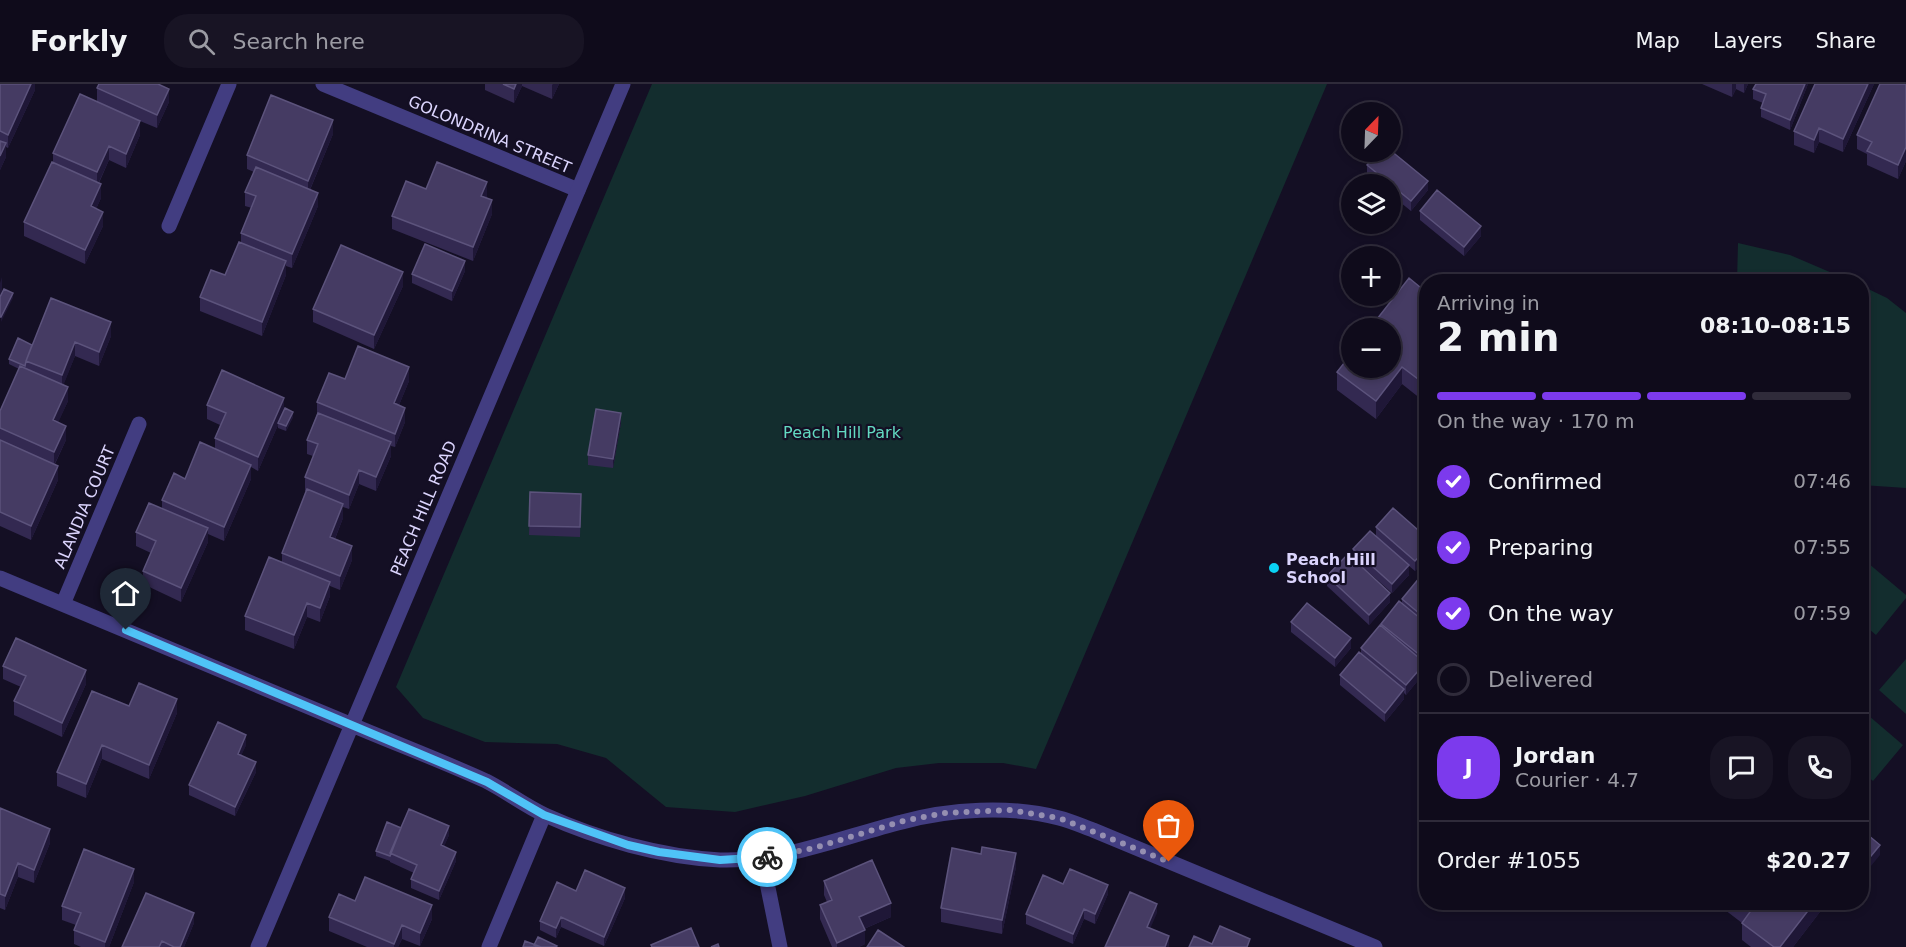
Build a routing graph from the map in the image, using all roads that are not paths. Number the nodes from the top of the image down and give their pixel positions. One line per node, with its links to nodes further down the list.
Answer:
1 (229, 84): 5 (street)
2 (322, 84): 4 (street, GOLONDRINA STREET)
3 (623, 84): 4 (street, PEACH HILL ROAD)
4 (578, 190): 9 (street, PEACH HILL ROAD)
5 (169, 226)
6 (139, 424): 8 (street, ALANDIA COURT)
7 (0, 578): 8 (street)
8 (63, 604): 9 (street)
9 (352, 725): 10 (street); 12 (street, PEACH HILL ROAD)
10 (544, 815): 11 (street); 13 (street)
11 (762, 858): 14 (street); 15 (street)
12 (258, 947)
13 (489, 947)
14 (780, 947)
15 (1374, 947)

